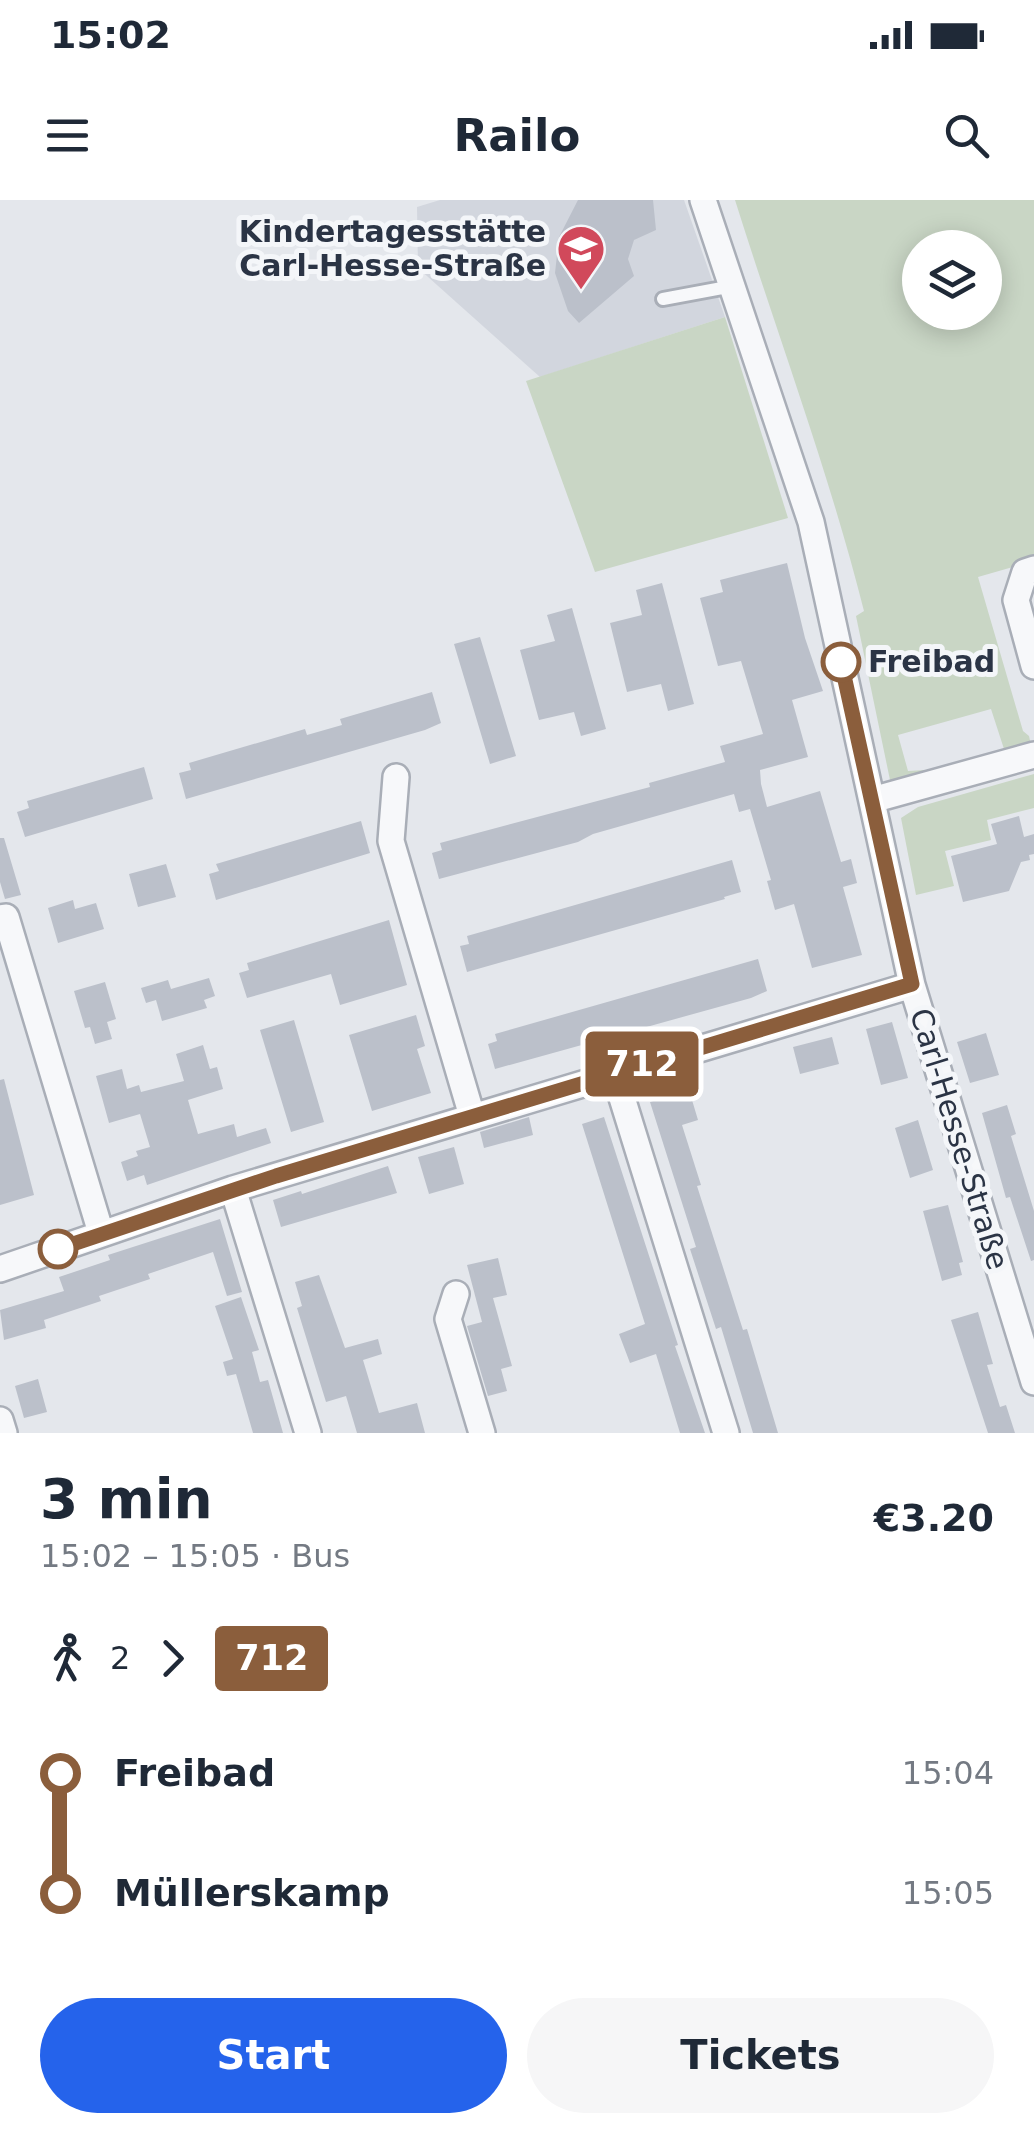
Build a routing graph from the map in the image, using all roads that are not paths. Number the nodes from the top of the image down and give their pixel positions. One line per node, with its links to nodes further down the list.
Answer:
1 (704, 200): 2 (street, Carl-Hesse-Straße)
2 (733, 286): 3 (lane); 8 (street, Carl-Hesse-Straße)
3 (663, 299)
4 (1034, 570): 5 (street)
5 (1034, 666)
6 (1034, 754): 8 (street)
7 (396, 777): 12 (street)
8 (872, 800): 10 (street, Carl-Hesse-Straße)
9 (0, 918): 14 (street)
10 (912, 984): 11 (street); 17 (street, Carl-Hesse-Straße)
11 (614, 1072): 12 (street); 22 (street)
12 (472, 1116): 13 (street)
13 (233, 1189): 14 (street); 20 (street)
14 (101, 1233): 15 (street)
15 (0, 1269)
16 (456, 1294): 21 (street)
17 (1034, 1382)
18 (0, 1420): 19 (street)
19 (4, 1433)
20 (308, 1433)
21 (482, 1433)
22 (726, 1433)

